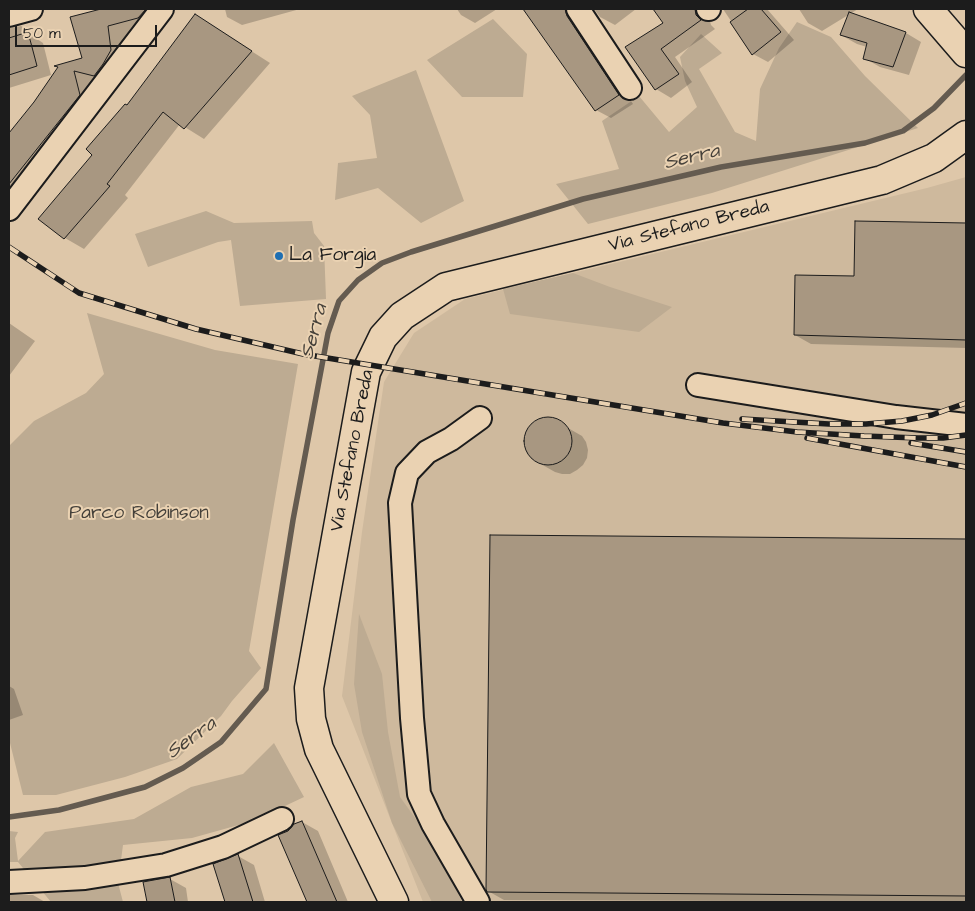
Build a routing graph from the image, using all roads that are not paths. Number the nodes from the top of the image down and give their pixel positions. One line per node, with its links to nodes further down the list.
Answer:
1 (31, 9): 5 (street)
2 (162, 9): 9 (street)
3 (578, 9): 7 (street)
4 (928, 9): 6 (main road)
5 (9, 15)
6 (963, 50)
7 (630, 88)
8 (966, 135): 15 (main road, Via Stefano Breda)
9 (9, 209)
10 (698, 385): 12 (street)
11 (480, 418): 16 (street)
12 (965, 424)
13 (282, 819): 14 (street)
14 (9, 882)
15 (394, 902)
16 (478, 902)

